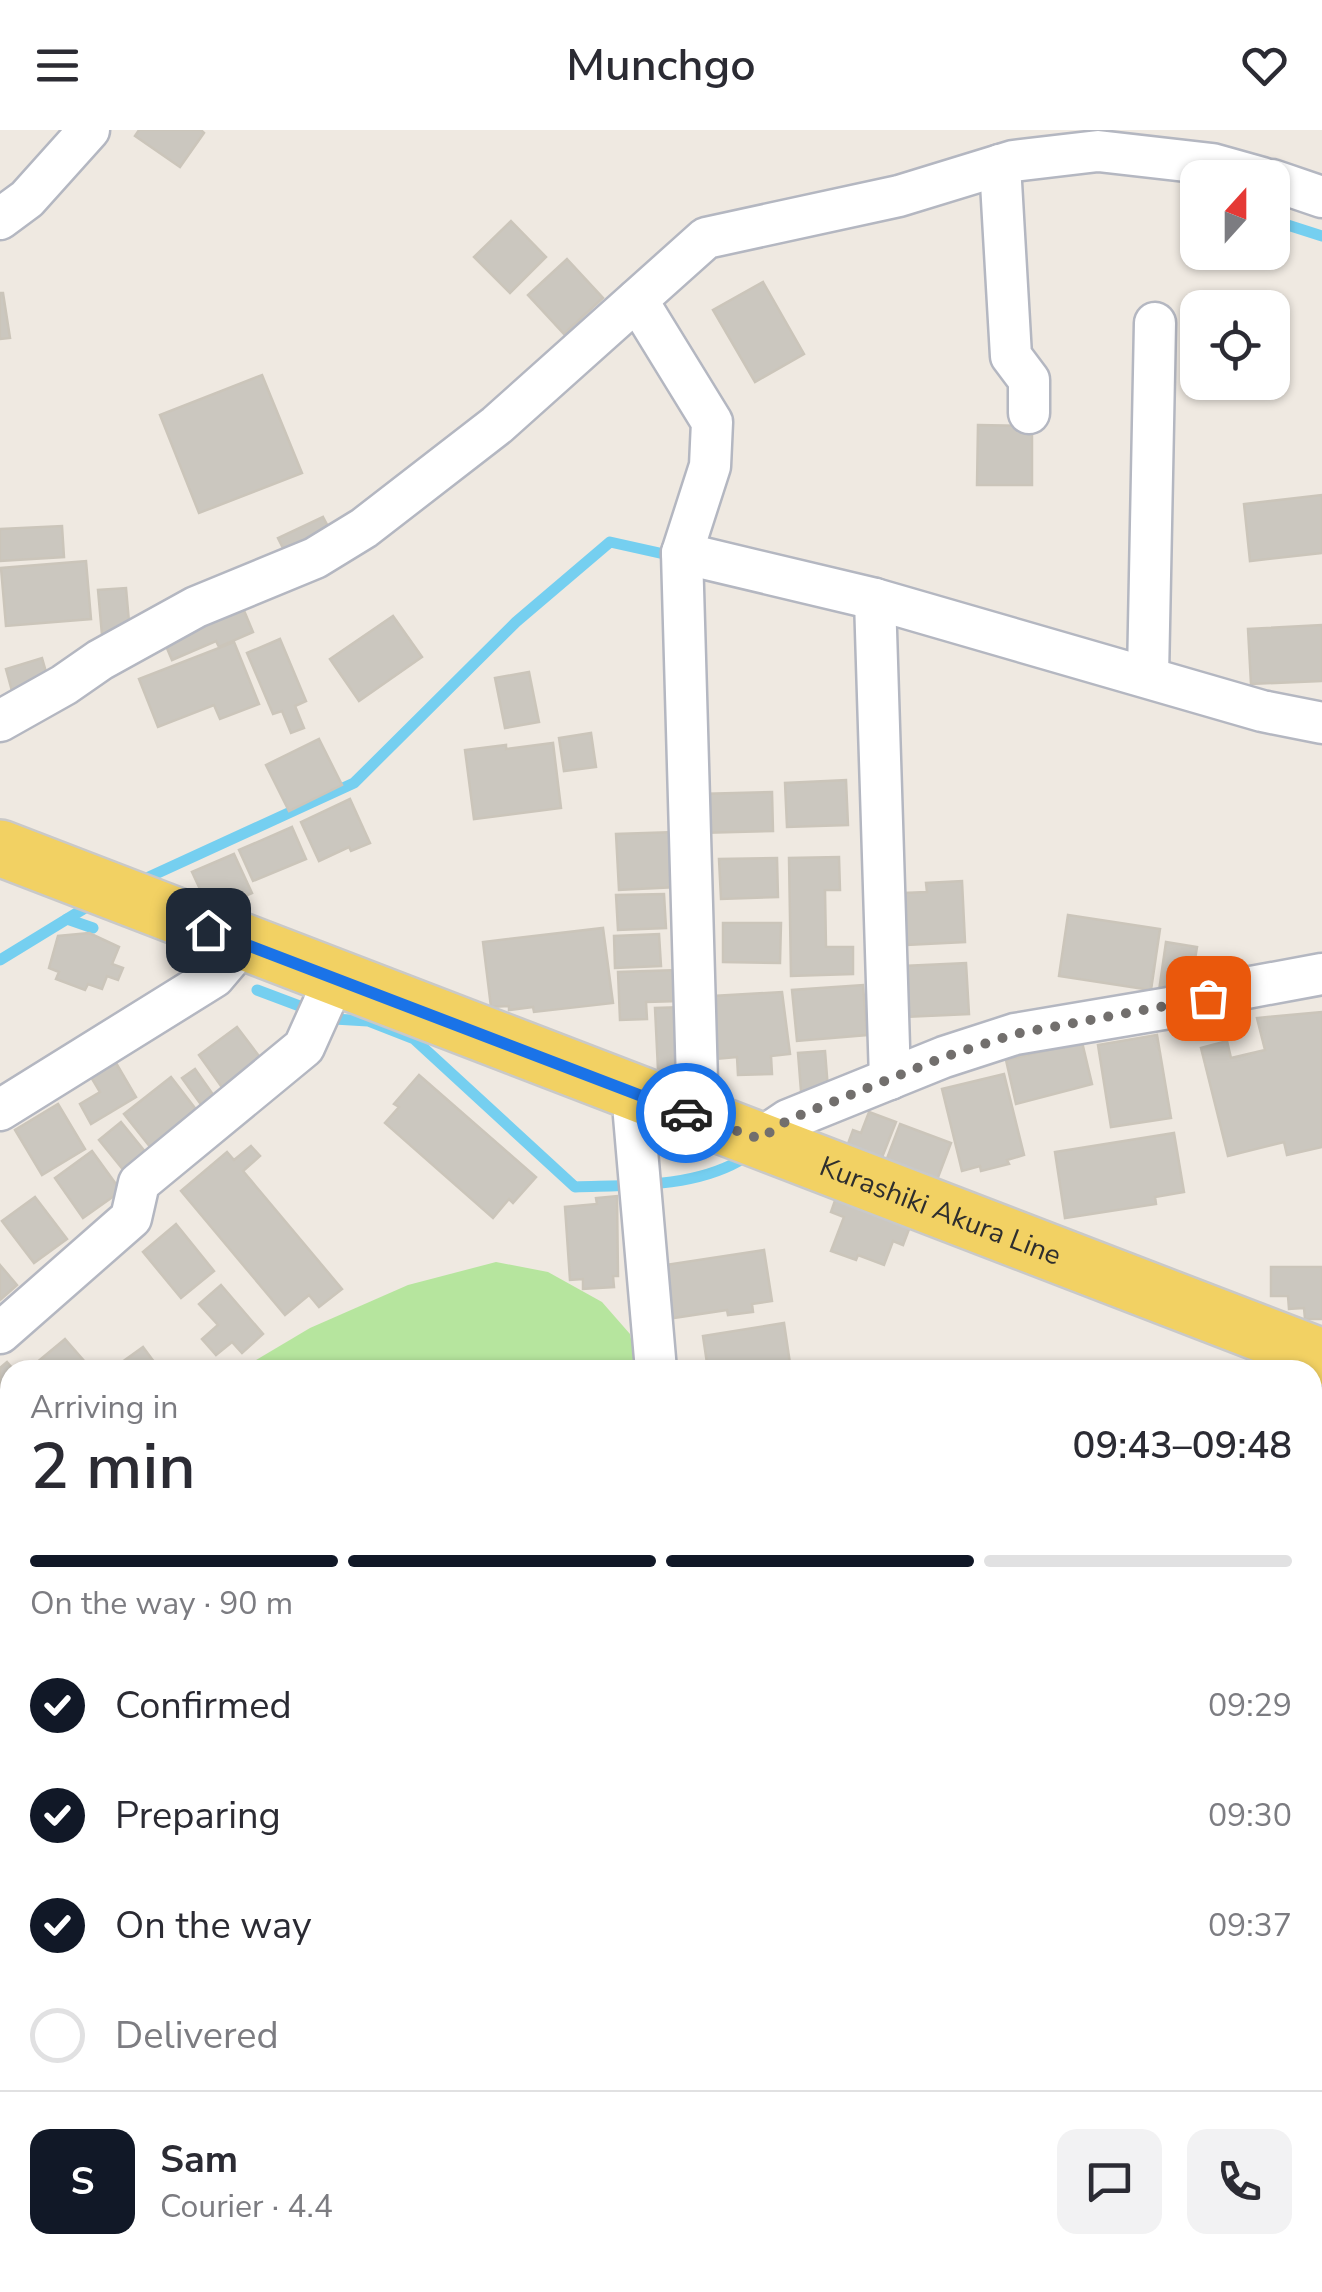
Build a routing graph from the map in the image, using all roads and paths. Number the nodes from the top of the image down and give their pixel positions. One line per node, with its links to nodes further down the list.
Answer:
1 (88, 130): 6 (street)
2 (998, 155): 3 (street); 7 (street); 9 (street)
3 (1180, 160)
4 (1290, 186): 5 (street)
5 (1322, 197)
6 (0, 219)
7 (637, 300): 10 (street); 13 (street)
8 (1154, 324): 12 (street)
9 (1029, 413)
10 (682, 553): 11 (street); 22 (street)
11 (874, 599): 12 (street); 19 (street)
12 (1148, 676): 14 (street)
13 (0, 721)
14 (1322, 722)
15 (0, 848): 16 (main road, Kurashiki Akura Line)
16 (242, 944): 18 (main road, Kurashiki Akura Line); 21 (street)
17 (1322, 974): 19 (street)
18 (325, 1002): 20 (main road, Kurashiki Akura Line); 24 (street)
19 (890, 1079): 23 (street)
20 (638, 1096): 22 (main road, Kurashiki Akura Line); 26 (street)
21 (0, 1110)
22 (698, 1117): 23 (main road, Kurashiki Akura Line)
23 (760, 1139): 25 (main road, Kurashiki Akura Line)
24 (0, 1333)
25 (1322, 1357)
26 (655, 1360)

